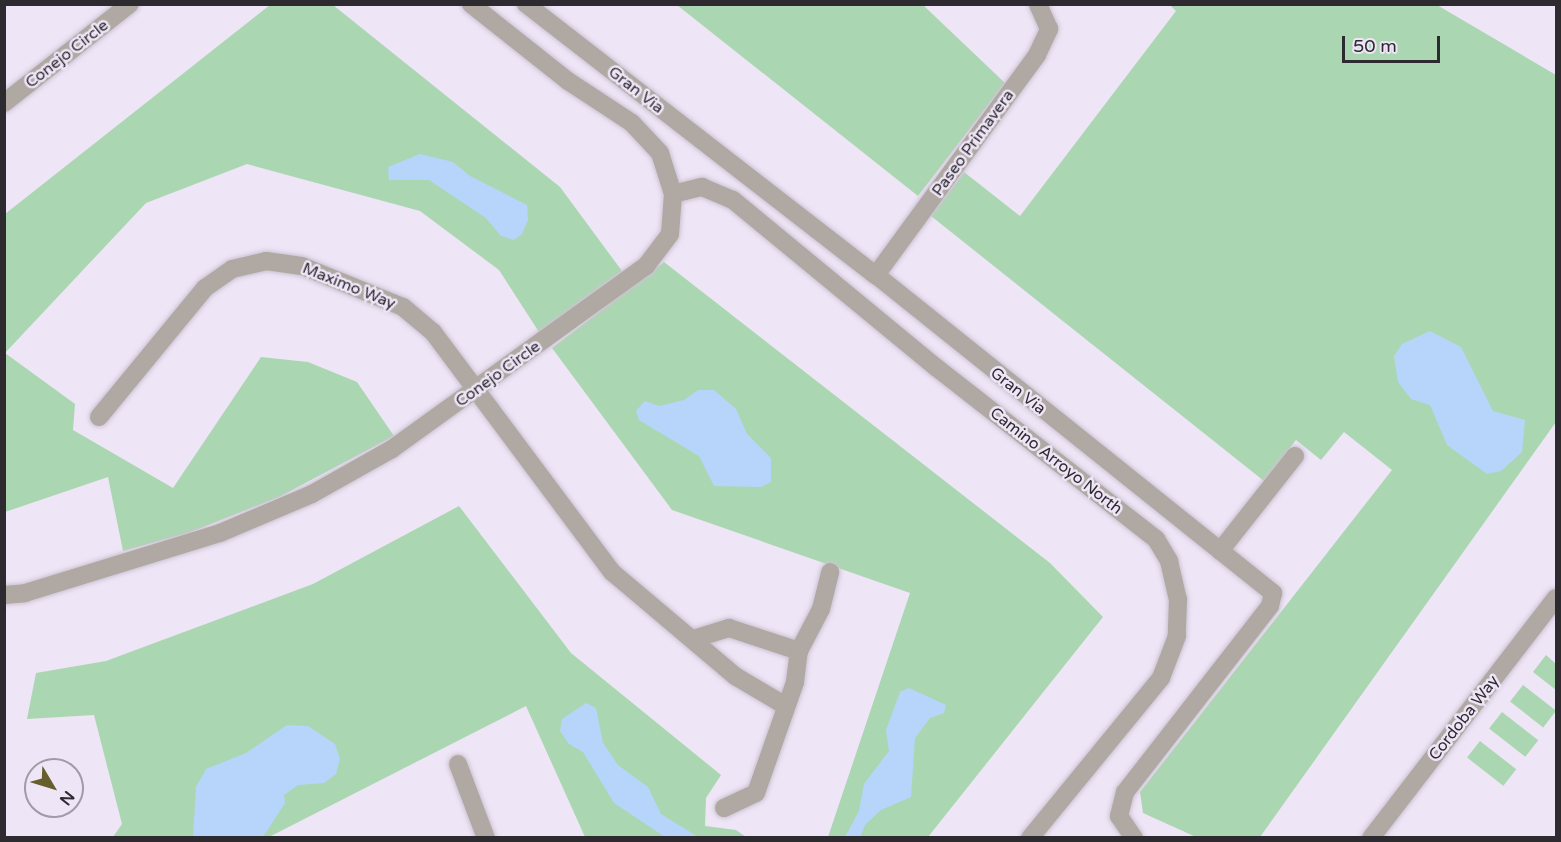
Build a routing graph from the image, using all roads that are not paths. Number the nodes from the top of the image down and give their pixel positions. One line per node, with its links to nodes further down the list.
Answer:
1 (130, 4): 5 (street, Conejo Circle)
2 (471, 4): 6 (street, Conejo Circle)
3 (526, 4): 7 (street, Gran Via)
4 (1038, 4): 7 (street, Paseo Primavera)
5 (4, 103)
6 (672, 194): 8 (street, Conejo Circle); 21 (street, Camino Arroyo North)
7 (876, 275): 11 (street, Gran Via)
8 (478, 389): 9 (street, Maximo Way); 13 (street, Conejo Circle); 15 (street, Maximo Way)
9 (99, 417)
10 (1295, 456): 11 (street)
11 (1220, 551): 22 (street, Gran Via)
12 (830, 572): 16 (street)
13 (4, 595)
14 (1557, 598): 23 (street, Cordoba Way)
15 (693, 639): 16 (street); 17 (street, Maximo Way)
16 (799, 651): 17 (street)
17 (784, 705): 19 (street)
18 (458, 764): 20 (street)
19 (724, 808)
20 (486, 837)
21 (1030, 837)
22 (1134, 837)
23 (1371, 837)

